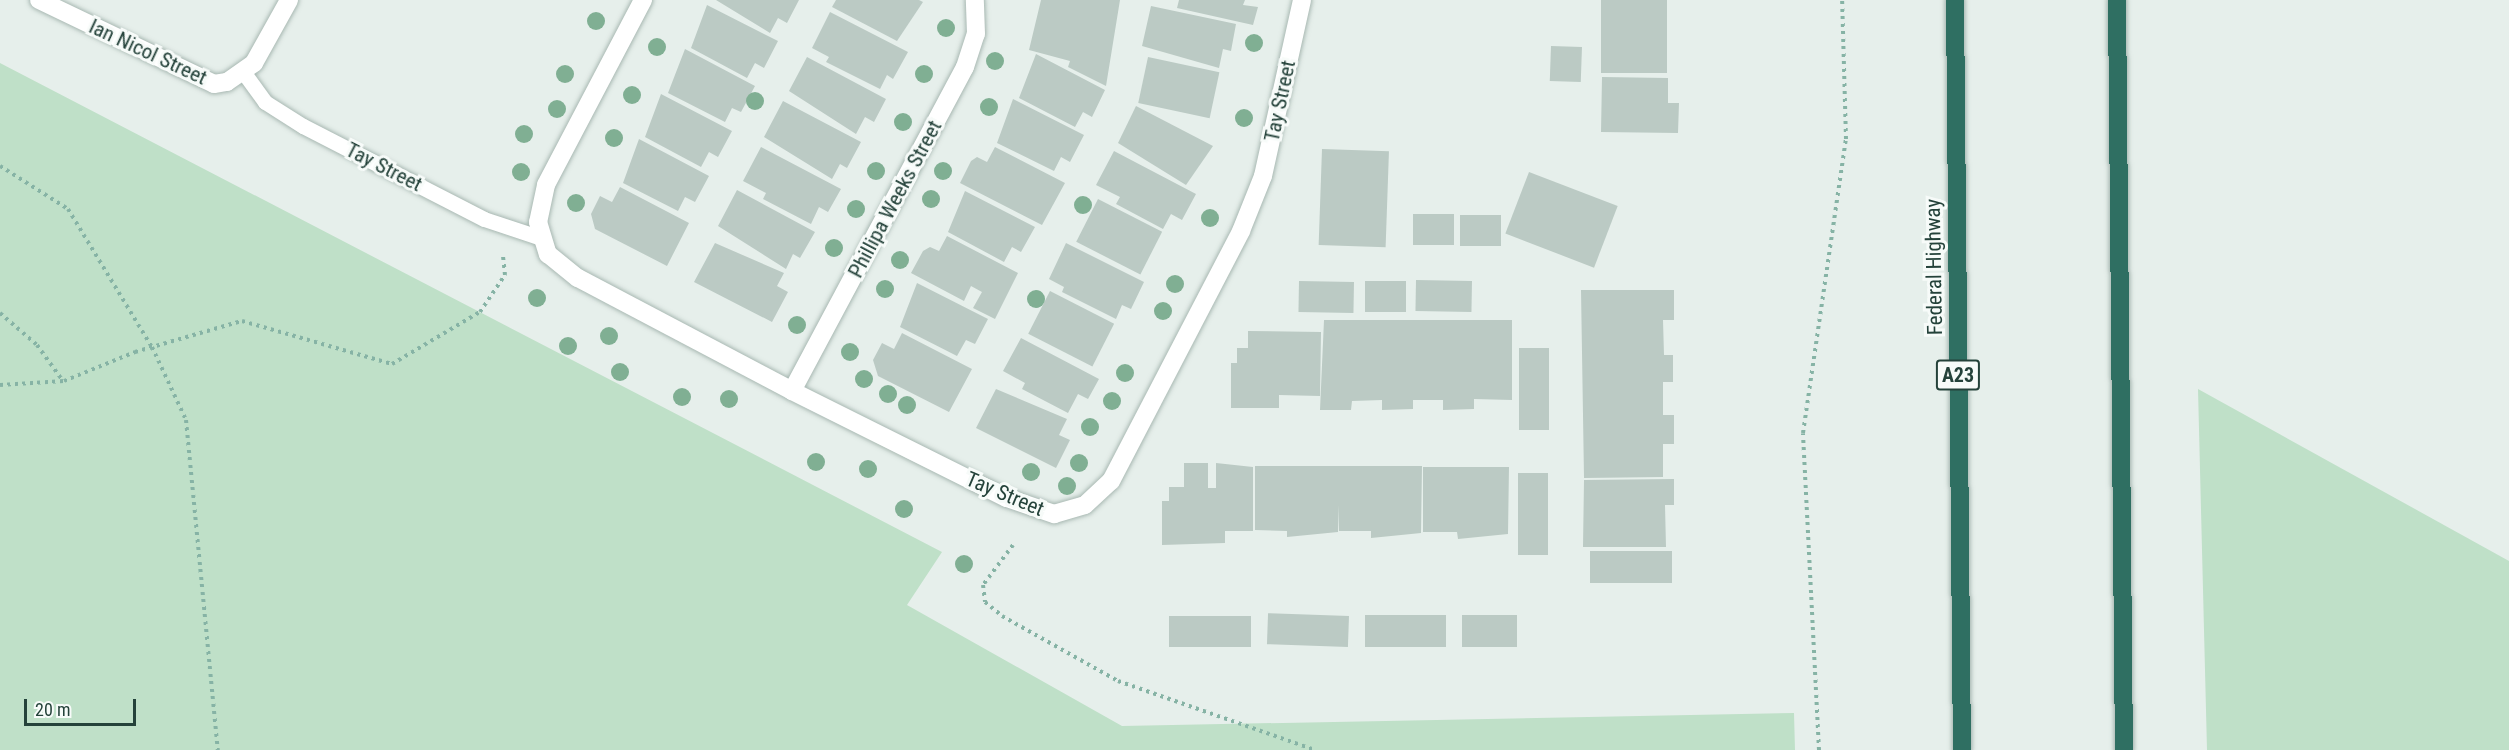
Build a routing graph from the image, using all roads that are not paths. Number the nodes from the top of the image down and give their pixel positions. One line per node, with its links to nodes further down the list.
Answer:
1 (39, 0): 8 (street, Ian Nicol Street)
2 (289, 0): 8 (street)
3 (643, 0): 9 (street)
4 (975, 0): 10 (street, Phillipa Weeks Street)
5 (1302, 0): 10 (street, Tay Street)
6 (1955, 0): 11 (highway, Federal Highway / A23)
7 (2117, 0): 12 (highway)
8 (244, 73): 9 (lane, Tay Street)
9 (541, 238): 10 (street, Tay Street)
10 (792, 391)
11 (1962, 750)
12 (2124, 750)

